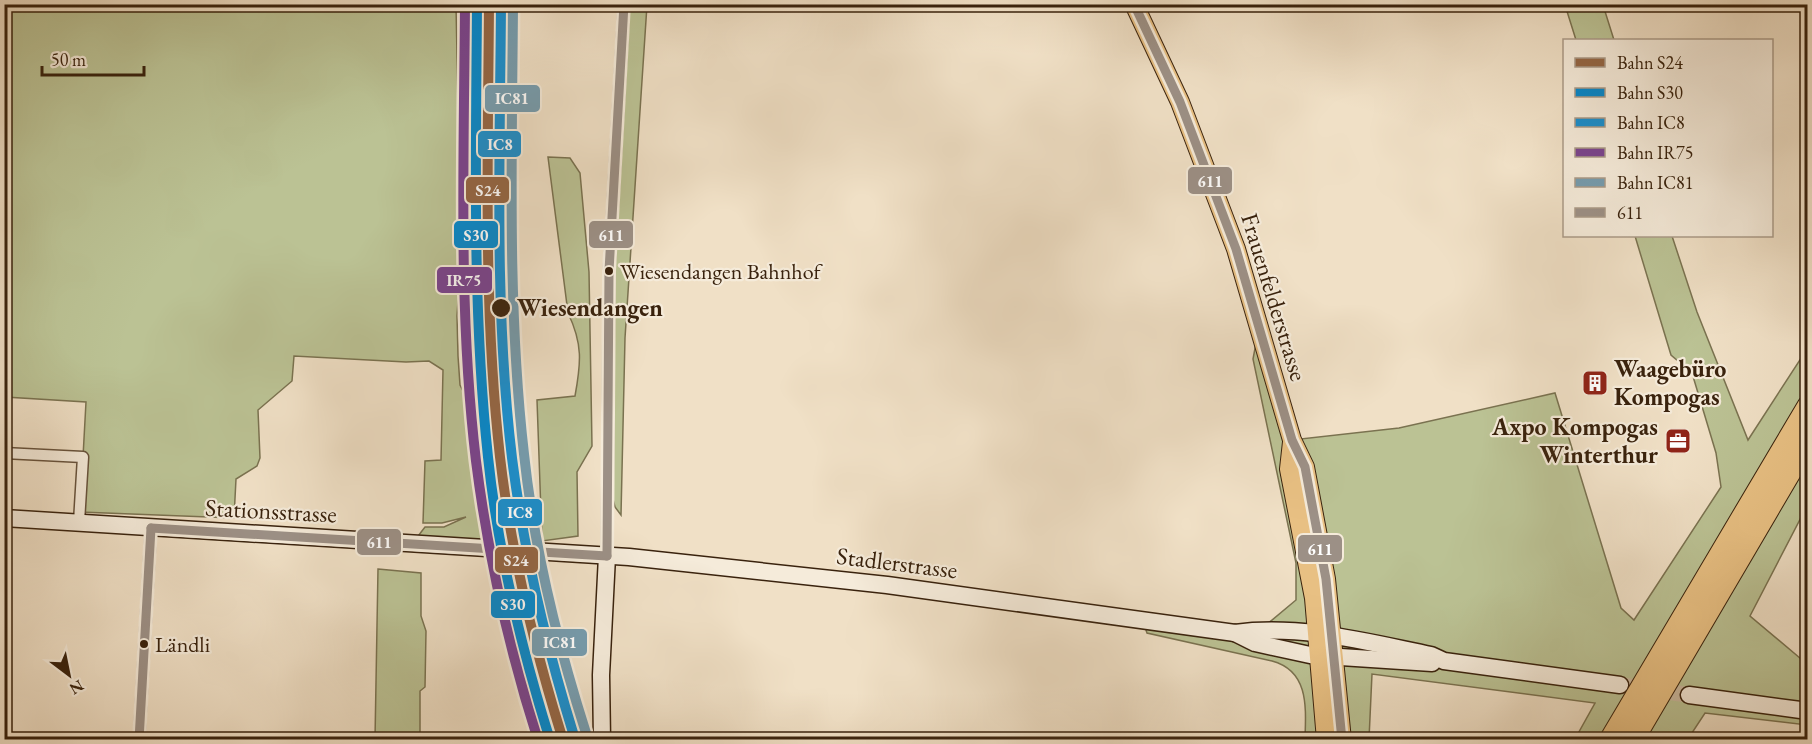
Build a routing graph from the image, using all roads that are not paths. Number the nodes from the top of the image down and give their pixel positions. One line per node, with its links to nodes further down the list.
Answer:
1 (624, 4): 9 (street)
2 (1134, 4): 11 (main road, Frauenfelderstrasse)
3 (1808, 406): 22 (highway)
4 (1808, 442): 16 (highway)
5 (4, 453): 7 (street)
6 (4, 518): 7 (main road, Stationsstrasse)
7 (79, 522): 8 (main road, Stationsstrasse)
8 (152, 528): 9 (main road, Stationsstrasse); 18 (street)
9 (607, 556): 10 (main road, Stadlerstrasse); 19 (main road)
10 (1234, 633): 11 (main road); 12 (main road)
11 (1326, 635): 12 (main road, Frauenfelderstrasse); 13 (main road)
12 (1328, 657): 13 (main road); 20 (main road, Frauenfelderstrasse); 21 (main road, Frauenfelderstrasse)
13 (1444, 661): 14 (main road)
14 (1620, 685)
15 (1689, 695): 17 (main road)
16 (1654, 705): 23 (highway); 24 (highway)
17 (1808, 711)
18 (139, 740)
19 (602, 740)
20 (1326, 740)
21 (1342, 740)
22 (1610, 740)
23 (1633, 740)
24 (1638, 740)

